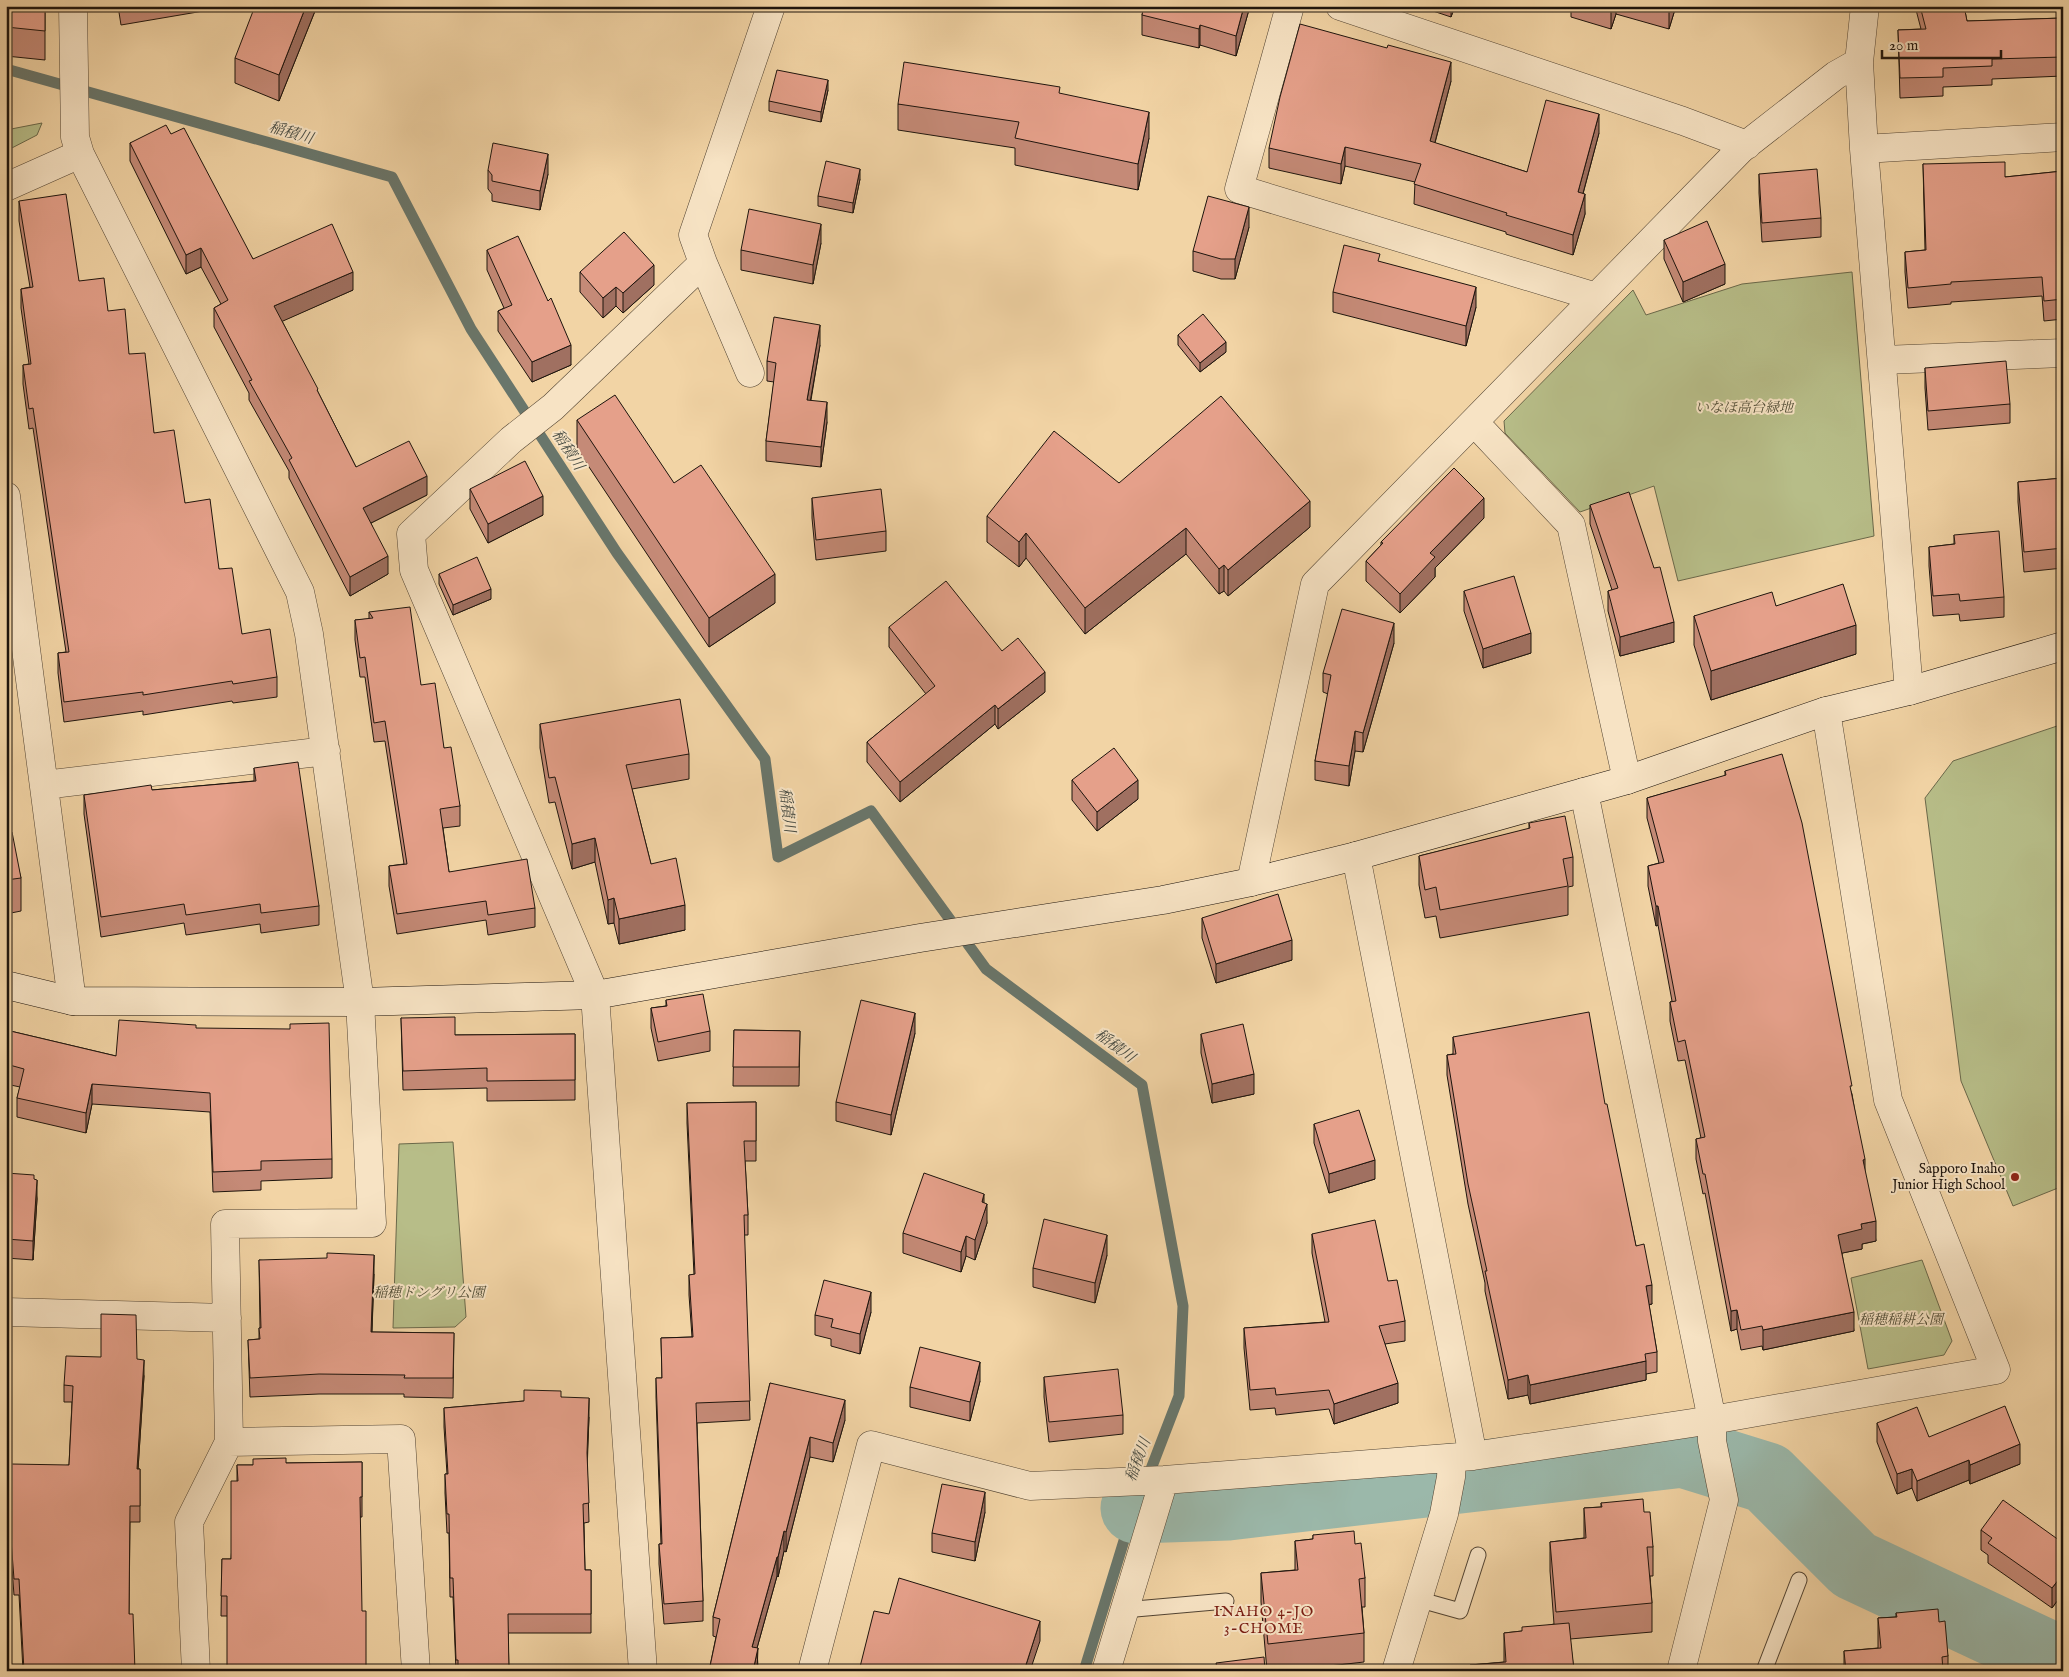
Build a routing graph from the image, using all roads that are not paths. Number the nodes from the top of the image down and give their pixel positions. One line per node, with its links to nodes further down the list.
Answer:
1 (73, 6): 9 (street)
2 (771, 6): 12 (street)
3 (1290, 6): 13 (street)
4 (1340, 6): 8 (street)
5 (1864, 6): 6 (street)
6 (1859, 62): 8 (street); 10 (street)
7 (2063, 137): 10 (street)
8 (1747, 145): 13 (street)
9 (78, 146): 11 (street); 22 (street)
10 (1864, 148): 15 (street)
11 (6, 187)
12 (703, 263): 16 (street); 29 (street)
13 (1596, 297): 17 (street)
14 (2063, 353): 15 (street)
15 (1883, 360): 20 (street)
16 (750, 373)
17 (1474, 422): 23 (street); 27 (street)
18 (6, 496): 24 (street)
19 (2063, 646): 20 (street)
20 (1909, 691): 21 (street)
21 (1826, 711): 23 (street); 34 (street)
22 (326, 751): 24 (street); 31 (street)
23 (1627, 780): 25 (street)
24 (44, 785): 30 (street)
25 (1584, 792): 26 (street); 34 (street)
26 (1356, 856): 27 (street); 36 (street)
27 (1251, 882): 29 (street)
28 (6, 985): 30 (street)
29 (595, 995): 31 (street); 45 (street)
30 (72, 1001): 31 (street)
31 (360, 1002): 33 (street)
32 (6, 1312): 33 (street)
33 (227, 1318): 35 (street)
34 (1712, 1430): 36 (street); 49 (street)
35 (229, 1442): 43 (street); 44 (street)
36 (1459, 1464): 37 (street); 40 (street)
37 (1158, 1495): 42 (street); 46 (street)
38 (1478, 1555): 40 (lane)
39 (1799, 1580): 50 (lane)
40 (1417, 1599): 48 (street)
41 (1226, 1601): 42 (lane)
42 (1124, 1610): 47 (street)
43 (196, 1671)
44 (416, 1671)
45 (643, 1671)
46 (812, 1671)
47 (1106, 1671)
48 (1396, 1671)
49 (1681, 1671)
50 (1764, 1671)

